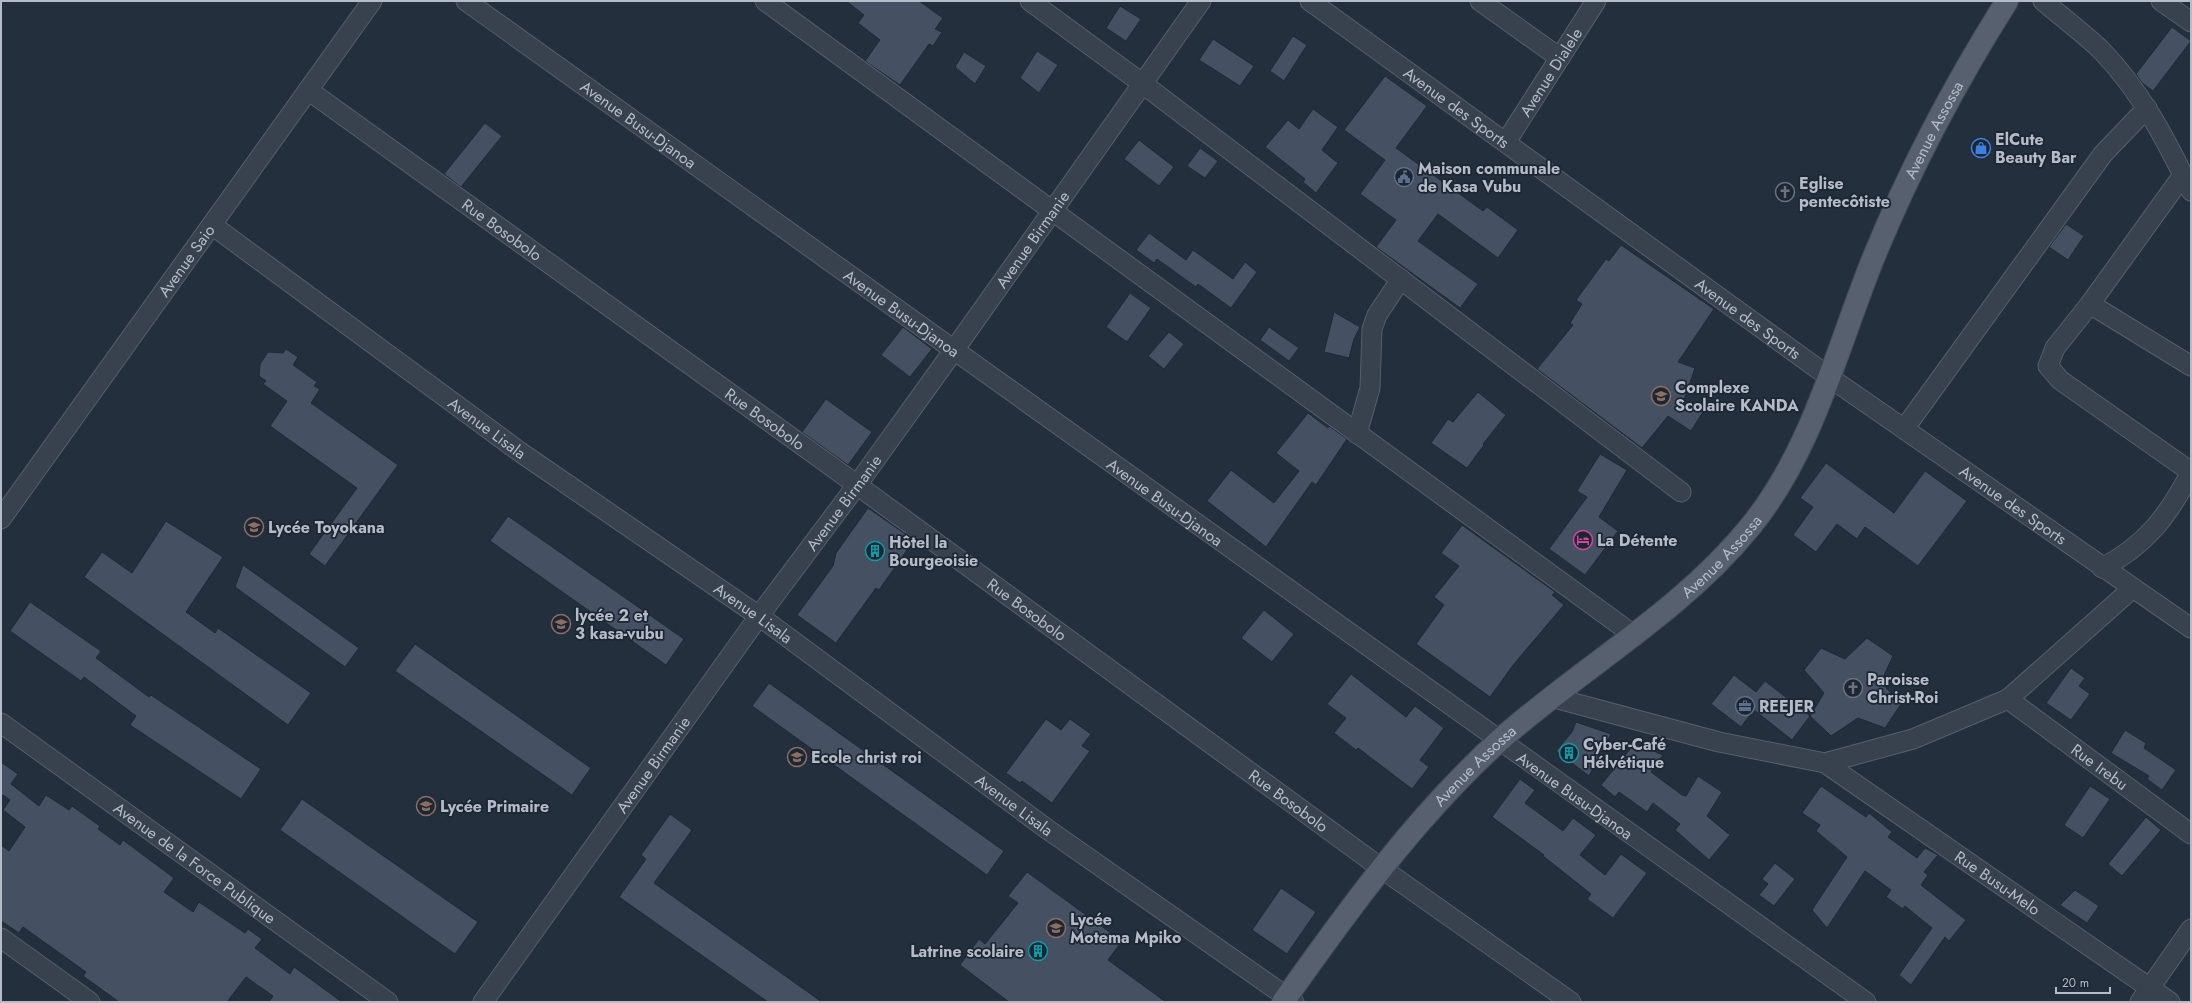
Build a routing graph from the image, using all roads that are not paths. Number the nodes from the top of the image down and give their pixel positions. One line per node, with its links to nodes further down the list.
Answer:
1 (372, 1): 15 (street, Avenue Saio)
2 (466, 1): 23 (street, Avenue Busu-Djanoa)
3 (1030, 1): 14 (street)
4 (1201, 1): 14 (street, Avenue Birmanie)
5 (1310, 1): 17 (street, Avenue des Sports)
6 (1480, 1): 13 (street)
7 (1596, 1): 13 (street, Avenue Dialele)
8 (2007, 1): 25 (main road, Avenue Assossa)
9 (2043, 1): 16 (street)
10 (2161, 1): 12 (street)
11 (773, 3): 19 (street)
12 (2191, 22)
13 (1560, 58): 17 (street, Avenue Dialele)
14 (1143, 84): 19 (street, Avenue Birmanie); 21 (street)
15 (308, 90): 20 (street, Avenue Saio); 29 (street, Rue Bosobolo)
16 (2147, 108): 18 (street); 26 (street)
17 (1506, 142): 25 (street, Avenue des Sports)
18 (2187, 183): 22 (street)
19 (1051, 210): 23 (street, Avenue Birmanie); 27 (street)
20 (212, 225): 31 (street, Avenue Saio); 34 (street, Avenue Lisala)
21 (1400, 279): 27 (street); 30 (street)
22 (2090, 304): 24 (street); 28 (street)
23 (954, 350): 29 (street, Avenue Birmanie); 40 (street, Avenue Busu-Djanoa)
24 (2191, 366)
25 (1829, 377): 26 (street, Avenue des Sports); 36 (main road, Avenue Assossa)
26 (1904, 429): 32 (street, Avenue des Sports)
27 (1357, 434): 36 (street)
28 (2191, 472): 32 (street)
29 (857, 485): 34 (street, Avenue Birmanie); 43 (street, Rue Bosobolo)
30 (1681, 492)
31 (1, 520)
32 (2102, 568): 33 (street, Avenue des Sports)
33 (2133, 588): 35 (street, Avenue des Sports); 38 (street)
34 (758, 616): 47 (street, Avenue Lisala); 50 (street, Avenue Birmanie)
35 (2191, 628)
36 (1635, 636): 37 (main road, Avenue Assossa)
37 (1551, 697): 40 (main road, Avenue Assossa); 41 (street)
38 (2008, 699): 41 (street); 42 (street, Rue Irebu)
39 (1, 723): 49 (street, Avenue de la Force Publique)
40 (1498, 742): 43 (main road, Avenue Assossa); 52 (street, Avenue Busu-Djanoa)
41 (1825, 763): 46 (street, Rue Busu-Melo)
42 (2191, 834)
43 (1381, 868): 47 (main road, Avenue Assossa); 51 (street, Rue Bosobolo)
44 (2191, 929): 46 (street)
45 (1, 938): 48 (street)
46 (2145, 995): 53 (street, Rue Busu-Melo)
47 (1288, 1000)
48 (90, 1002)
49 (388, 1002)
50 (483, 1002)
51 (1571, 1002)
52 (1866, 1002)
53 (2170, 1002)

